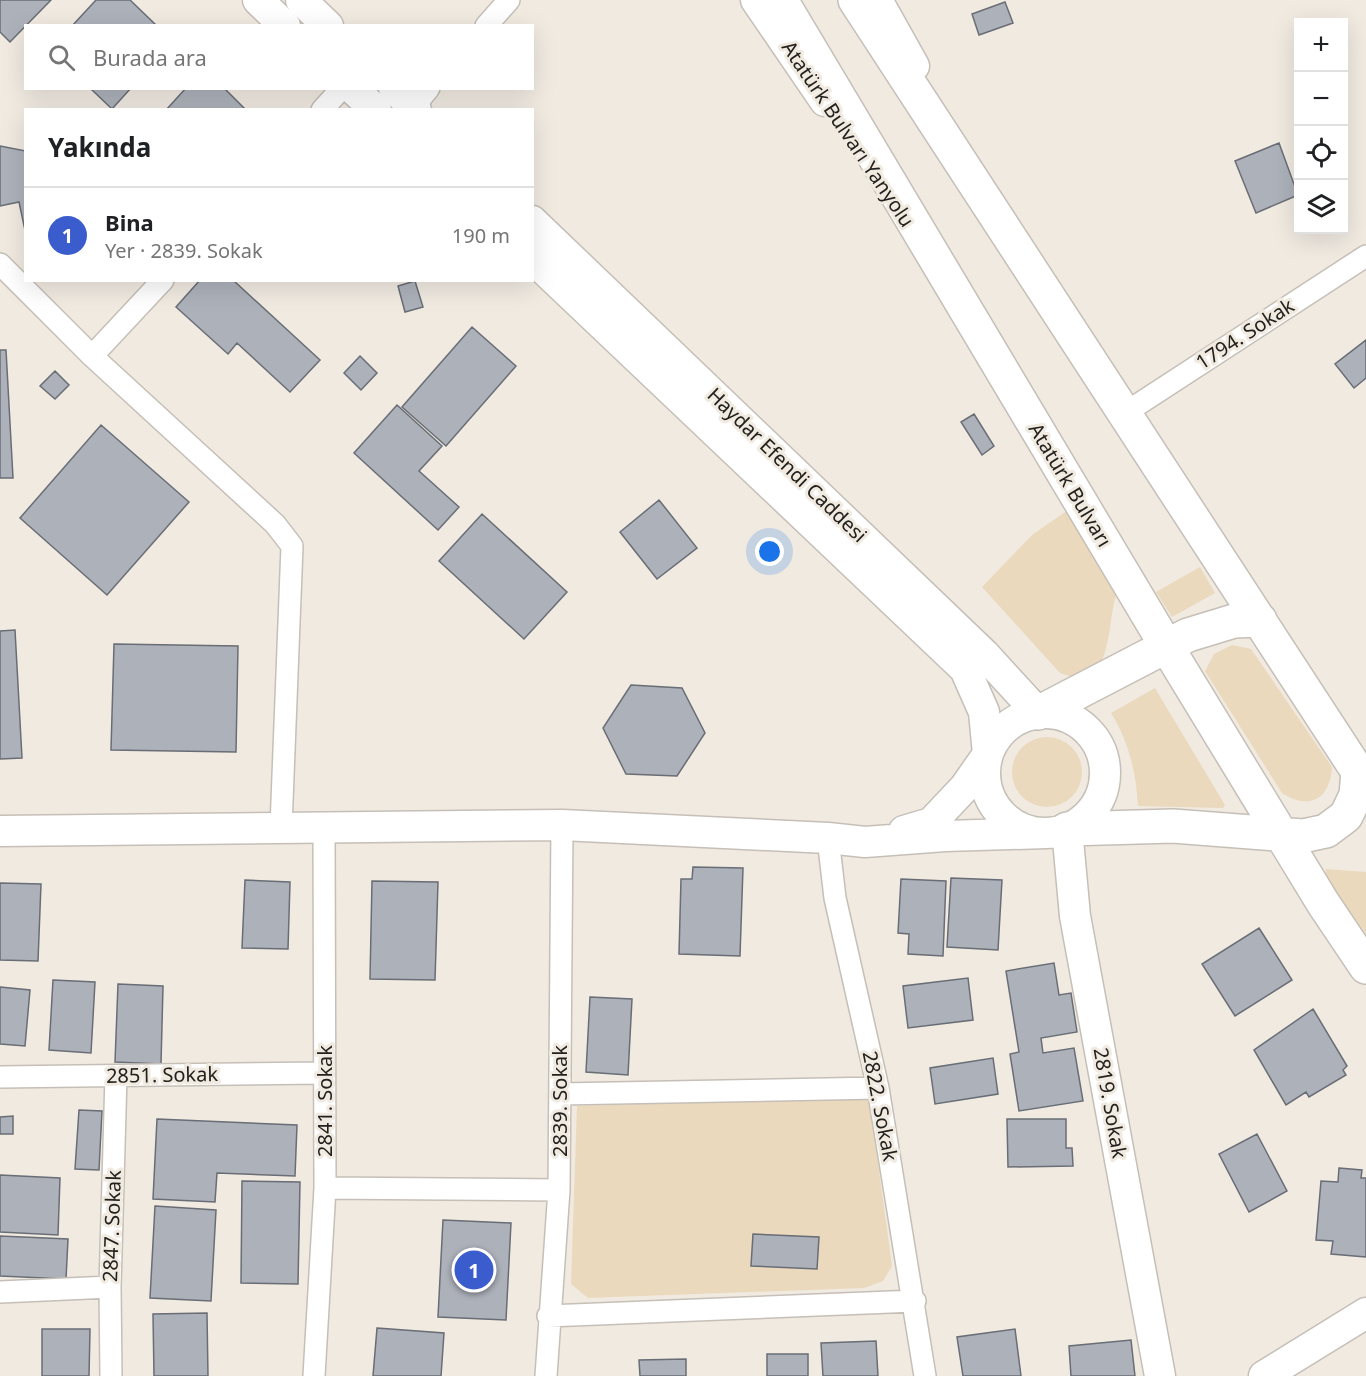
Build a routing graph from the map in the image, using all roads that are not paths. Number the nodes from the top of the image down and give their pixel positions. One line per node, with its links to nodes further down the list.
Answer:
1 (258, 0): 8 (main road)
2 (301, 0): 9 (main road)
3 (508, 0): 10 (street)
4 (756, 0): 20 (main road, Atatürk Bulvarı Yanyolu)
5 (781, 0): 20 (highway, Atatürk Bulvarı)
6 (855, 0): 16 (highway)
7 (878, 0): 16 (main road)
8 (283, 24)
9 (326, 24)
10 (488, 24)
11 (340, 90): 13 (street)
12 (354, 90): 14 (main road)
13 (324, 108)
14 (374, 108)
15 (534, 223): 26 (main road, Haydar Efendi Caddesi)
16 (1005, 229): 23 (highway)
17 (1366, 256): 23 (street, 1794. Sokak)
18 (534, 260): 27 (main road, Haydar Efendi Caddesi)
19 (0, 264): 22 (street)
20 (940, 269): 25 (highway, Atatürk Bulvarı)
21 (161, 282): 22 (street)
22 (92, 356): 31 (street)
23 (1125, 413): 24 (highway)
24 (1260, 620): 25 (highway); 28 (highway)
25 (1167, 647): 26 (highway); 34 (highway, Atatürk Bulvarı)
26 (1038, 713): 27 (main road); 33 (main road)
27 (988, 754): 33 (main road); 36 (main road)
28 (1362, 778): 34 (highway)
29 (562, 825): 30 (main road); 35 (main road); 42 (street, 2839. Sokak)
30 (324, 826): 31 (main road); 38 (street, 2841. Sokak)
31 (281, 827): 32 (main road)
32 (0, 831)
33 (1057, 831): 34 (highway); 36 (main road); 54 (main road, 2819. Sokak)
34 (1280, 833): 37 (highway, Atatürk Bulvarı)
35 (828, 838): 36 (main road); 41 (street, 2822. Sokak)
36 (865, 842)
37 (1366, 967)
38 (324, 1073): 39 (street, 2851. Sokak); 43 (street, 2841. Sokak)
39 (116, 1076): 40 (street, 2851. Sokak); 45 (street, 2847. Sokak)
40 (0, 1077)
41 (878, 1088): 42 (street); 47 (street, 2822. Sokak)
42 (560, 1094): 44 (street, 2839. Sokak)
43 (325, 1188): 44 (street); 51 (street, 2841. Sokak)
44 (559, 1190): 49 (street, 2839. Sokak)
45 (110, 1287): 46 (street); 50 (street, 2847. Sokak)
46 (0, 1292)
47 (915, 1301): 49 (street); 53 (street, 2822. Sokak)
48 (1366, 1313): 55 (main road)
49 (548, 1316): 52 (street, 2839. Sokak)
50 (111, 1376)
51 (314, 1376)
52 (546, 1376)
53 (925, 1376)
54 (1160, 1376)
55 (1264, 1376)

